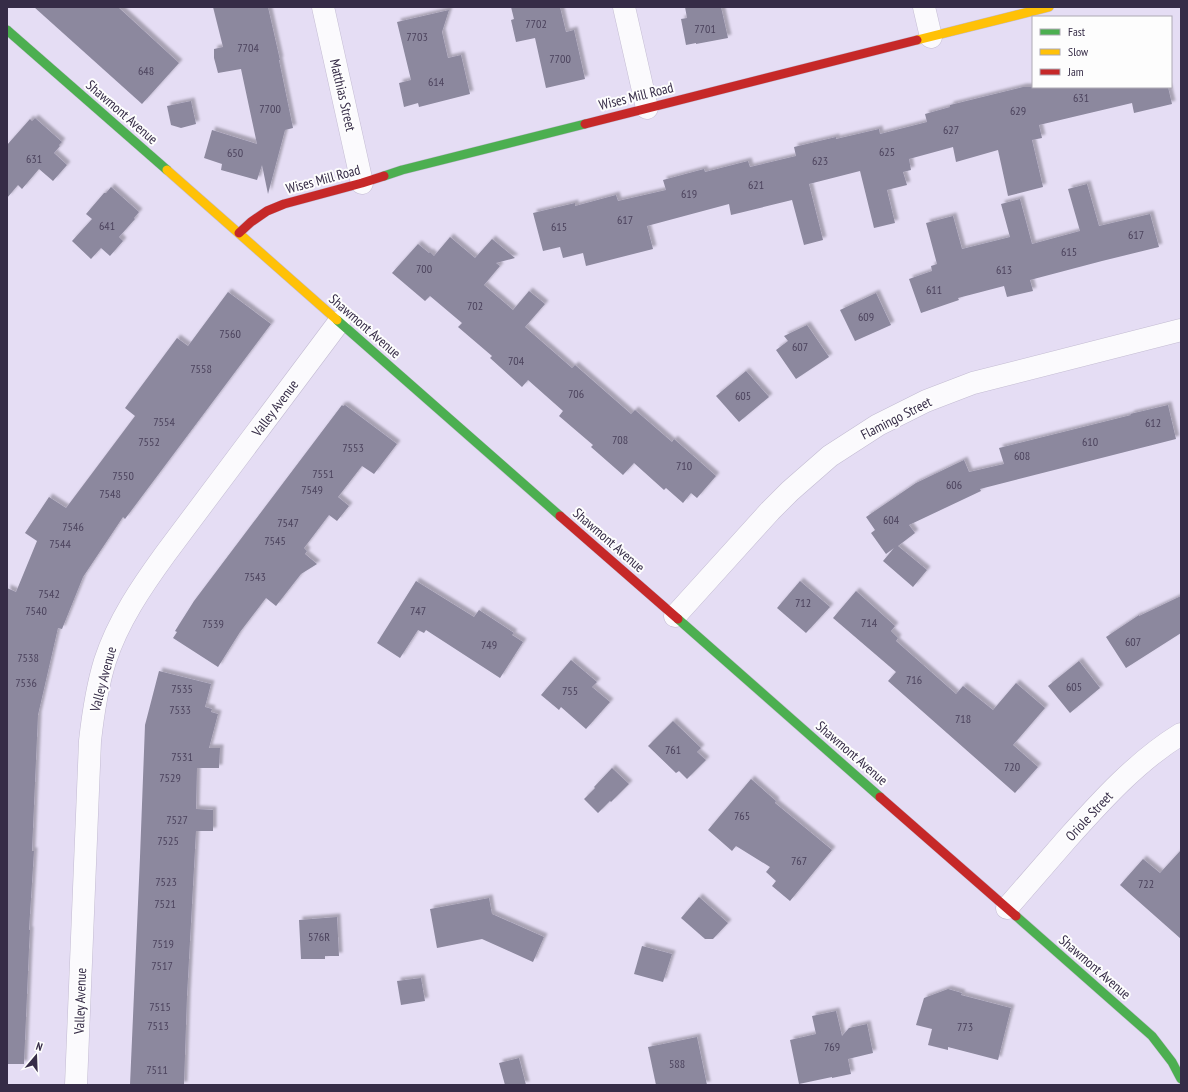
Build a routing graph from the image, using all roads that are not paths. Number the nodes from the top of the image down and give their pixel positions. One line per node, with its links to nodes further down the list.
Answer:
1 (323, 7): 8 (street, Matthias Street)
2 (624, 7): 7 (street)
3 (924, 7): 6 (street)
4 (1049, 7): 6 (street, Wises Mill Road)
5 (7, 30): 9 (street, Shawmont Avenue)
6 (931, 37): 7 (street, Wises Mill Road)
7 (647, 108): 8 (street, Wises Mill Road)
8 (362, 183): 9 (street, Wises Mill Road)
9 (238, 233): 10 (street, Shawmont Avenue)
10 (340, 322): 12 (street, Shawmont Avenue); 16 (street, Valley Avenue)
11 (1181, 330): 12 (street, Flamingo Street)
12 (675, 616): 14 (street, Shawmont Avenue)
13 (1181, 734): 14 (street, Oriole Street)
14 (1006, 908): 15 (street, Shawmont Avenue)
15 (1181, 1079)
16 (76, 1085)

